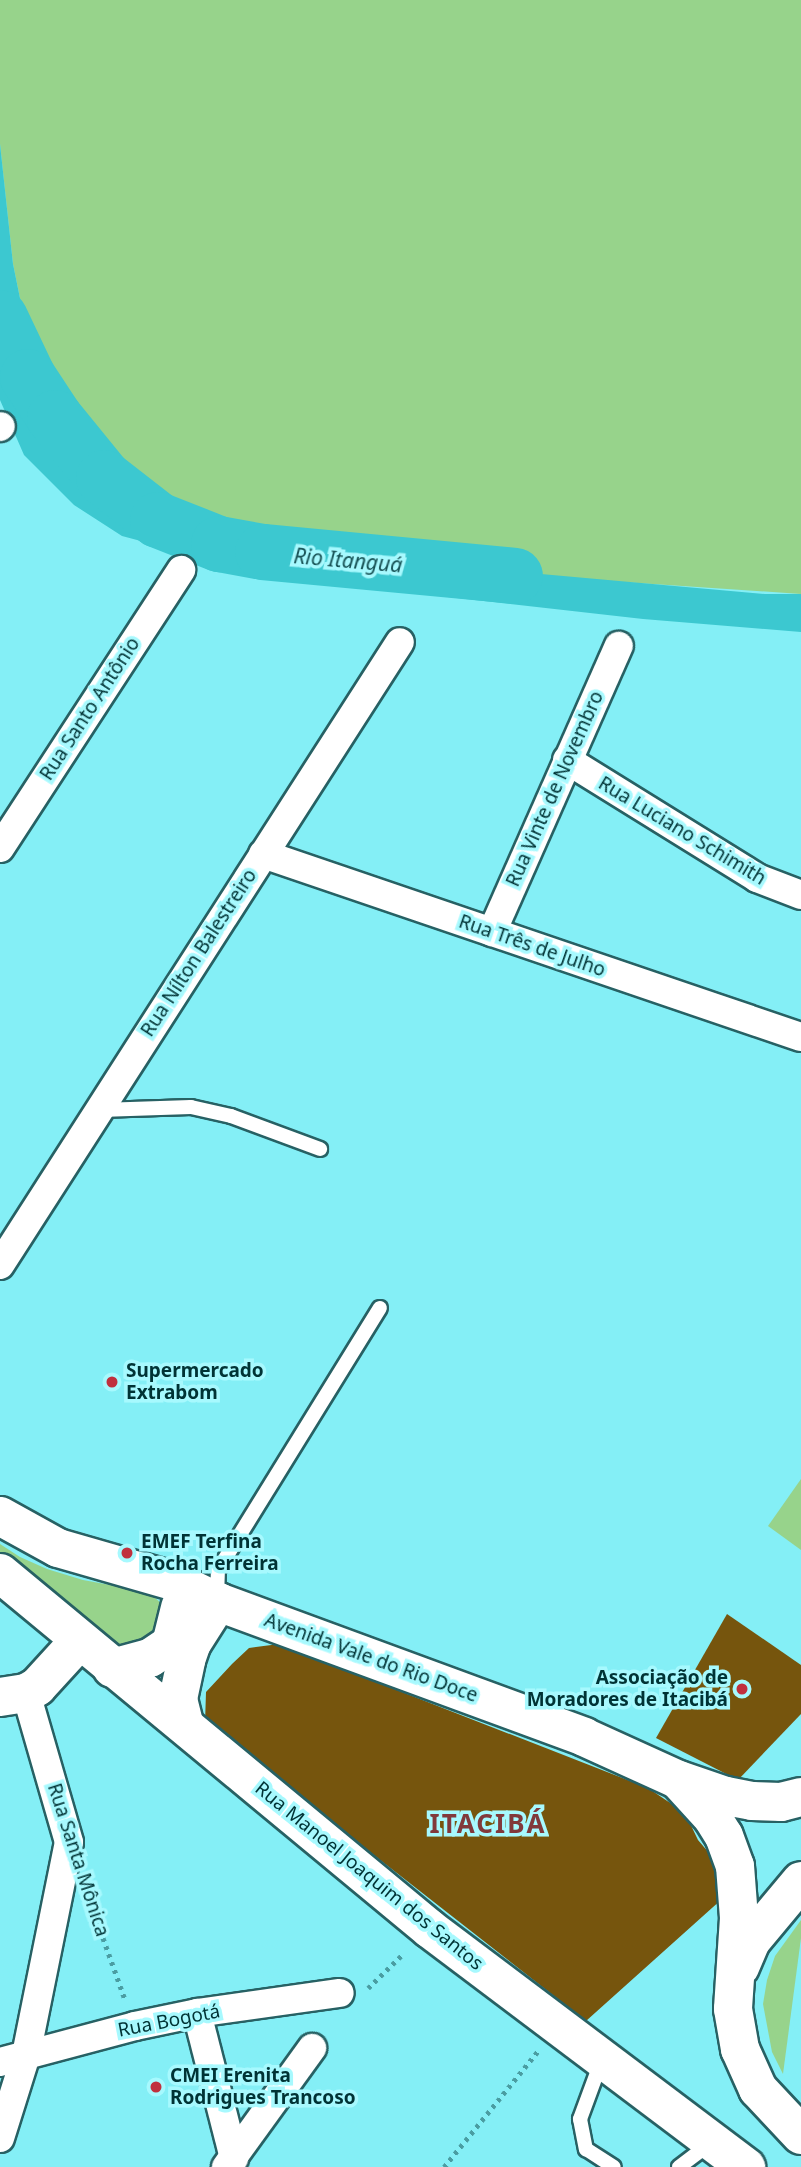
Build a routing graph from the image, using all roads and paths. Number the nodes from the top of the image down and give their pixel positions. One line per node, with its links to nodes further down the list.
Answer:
1 (181, 570): 5 (street, Rua Santo Antônio)
2 (400, 642): 6 (street, Rua Nílton Balestreiro)
3 (619, 646): 4 (street, Rua Vinte de Novembro)
4 (567, 760): 7 (street, Rua Luciano Schimith); 8 (street, Rua Vinte de Novembro)
5 (0, 848)
6 (262, 854): 8 (street, Rua Três de Julho); 10 (street, Rua Nílton Balestreiro)
7 (801, 895)
8 (492, 932): 9 (street, Rua Três de Julho)
9 (801, 1037)
10 (99, 1110): 11 (lane); 12 (street, Rua Nílton Balestreiro)
11 (320, 1149)
12 (0, 1265)
13 (380, 1308): 16 (lane)
14 (0, 1516): 16 (main road, Avenida Vale do Rio Doce)
15 (0, 1573): 17 (main road, Rua Manoel Joaquim dos Santos)
16 (201, 1594): 18 (main road); 20 (main road); 21 (main road, Avenida Vale do Rio Doce)
17 (79, 1641): 18 (main road, Rua Manoel Joaquim dos Santos); 19 (main road)
18 (112, 1668): 20 (main road, Rua Manoel Joaquim dos Santos)
19 (13, 1695): 31 (street, Rua Santa Mônica)
20 (184, 1723): 32 (main road, Rua Manoel Joaquim dos Santos)
21 (679, 1780): 22 (main road, Avenida Vale do Rio Doce); 25 (main road, Avenida Vale do Rio Doce)
22 (801, 1797)
23 (801, 1881): 25 (main road)
24 (88, 1894): 28 (path, Rua Santa Mônica)
25 (733, 1985): 33 (main road)
26 (340, 1993): 27 (street, Rua Bogotá)
27 (197, 2014): 28 (street, Rua Bogotá); 36 (street)
28 (135, 2026): 31 (street, Rua Bogotá)
29 (312, 2048): 36 (street)
30 (536, 2052): 37 (path)
31 (13, 2058): 34 (street)
32 (602, 2061): 35 (main road, Rua Manoel Joaquim dos Santos); 38 (lane)
33 (801, 2135)
34 (0, 2138)
35 (712, 2143): 39 (lane); 40 (main road, Rua Manoel Joaquim dos Santos)
36 (230, 2162)
37 (444, 2167)
38 (614, 2167)
39 (678, 2167)
40 (746, 2167)

